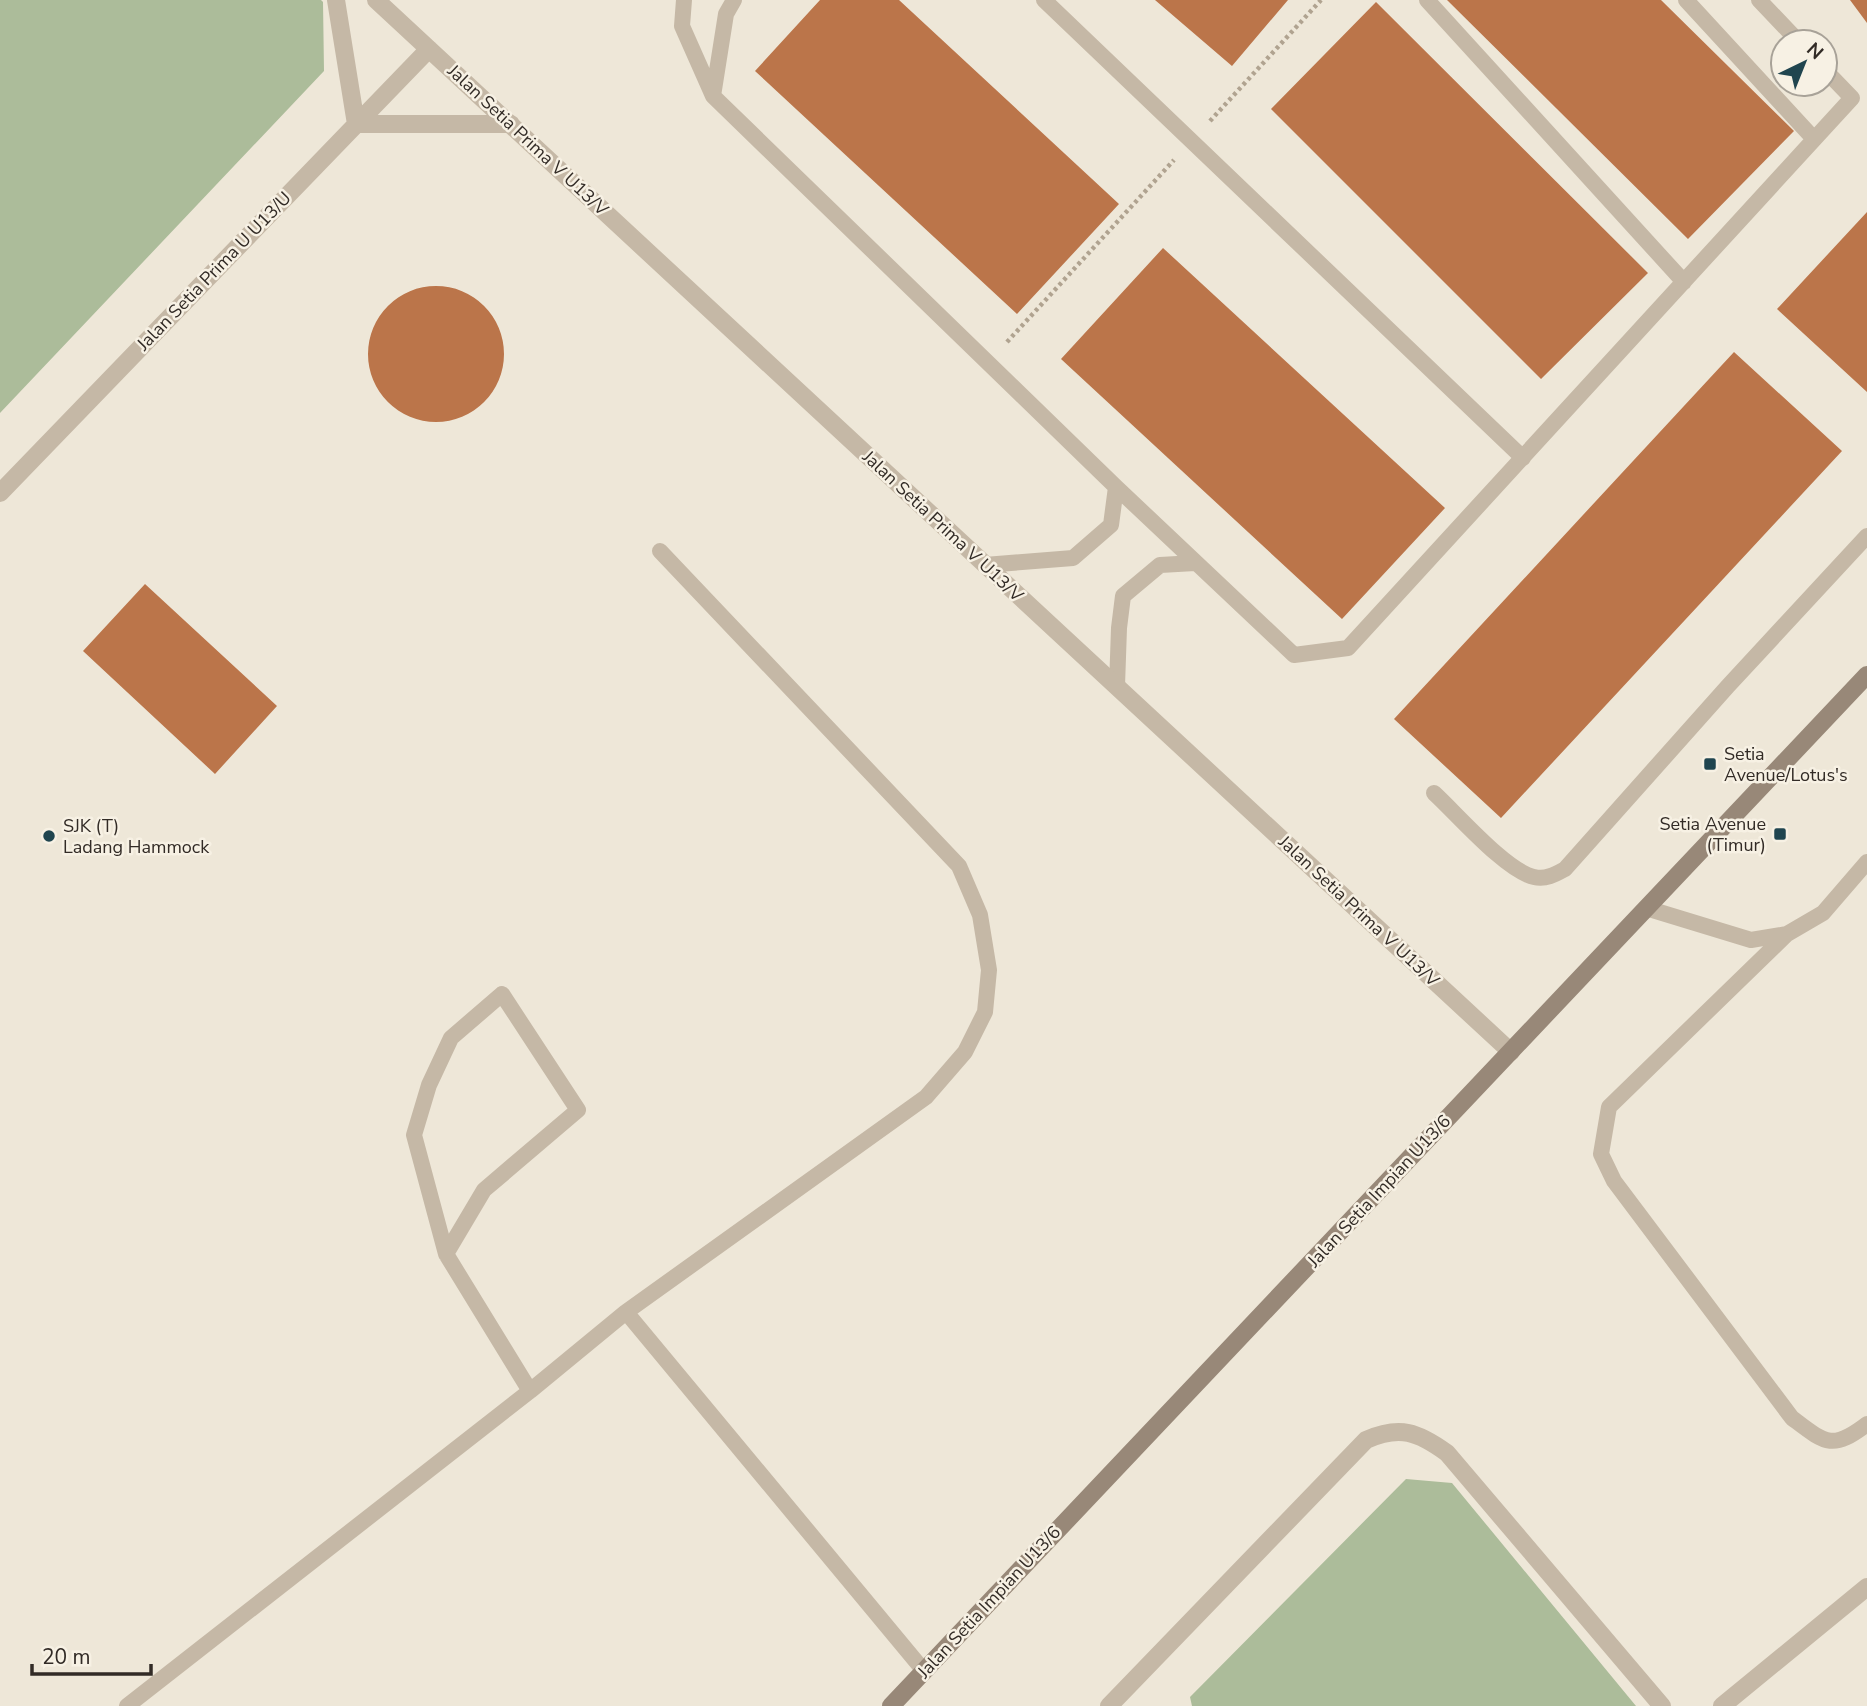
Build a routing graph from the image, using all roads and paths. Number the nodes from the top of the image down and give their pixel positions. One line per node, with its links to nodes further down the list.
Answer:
1 (336, 0): 14 (street)
2 (376, 0): 11 (street, Jalan Setia Prima V U13/V)
3 (684, 0): 13 (lane)
4 (734, 0): 13 (lane)
5 (1044, 0): 17 (lane)
6 (1321, 0): 17 (path)
7 (1427, 0): 18 (lane)
8 (1686, 0): 16 (lane)
9 (1759, 0): 10 (lane)
10 (1786, 28)
11 (429, 48): 14 (street, Jalan Setia Prima U U13/U); 15 (street, Jalan Setia Prima V U13/V)
12 (1839, 84): 16 (lane)
13 (713, 96): 19 (lane)
14 (356, 124): 15 (street); 22 (street, Jalan Setia Prima U U13/U)
15 (511, 124): 26 (street, Jalan Setia Prima V U13/V)
16 (1814, 139): 18 (lane)
17 (1192, 140): 19 (path); 20 (lane)
18 (1684, 282): 20 (lane)
19 (988, 363): 21 (lane)
20 (1523, 458): 25 (lane)
21 (1116, 487): 25 (lane); 26 (lane)
22 (0, 494)
23 (1867, 536): 29 (lane)
24 (660, 551): 35 (lane)
25 (1195, 563): 28 (lane)
26 (985, 565): 28 (street, Jalan Setia Prima V U13/V)
27 (1867, 675): 31 (street, Jalan Setia Impian U13/6)
28 (1116, 686): 33 (street, Jalan Setia Prima V U13/V)
29 (1434, 793)
30 (1867, 862): 32 (lane)
31 (1646, 908): 32 (lane); 33 (street, Jalan Setia Impian U13/6)
32 (1787, 934): 37 (lane)
33 (1511, 1052): 39 (street, Jalan Setia Impian U13/6)
34 (446, 1254): 34 (lane); 36 (lane)
35 (626, 1312): 36 (lane); 39 (lane)
36 (530, 1391): 40 (lane)
37 (1867, 1424)
38 (1867, 1587): 44 (street)
39 (924, 1671): 41 (street, Jalan Setia Impian U13/6)
40 (127, 1706)
41 (891, 1706)
42 (1109, 1706): 43 (street)
43 (1662, 1706)
44 (1722, 1706)

